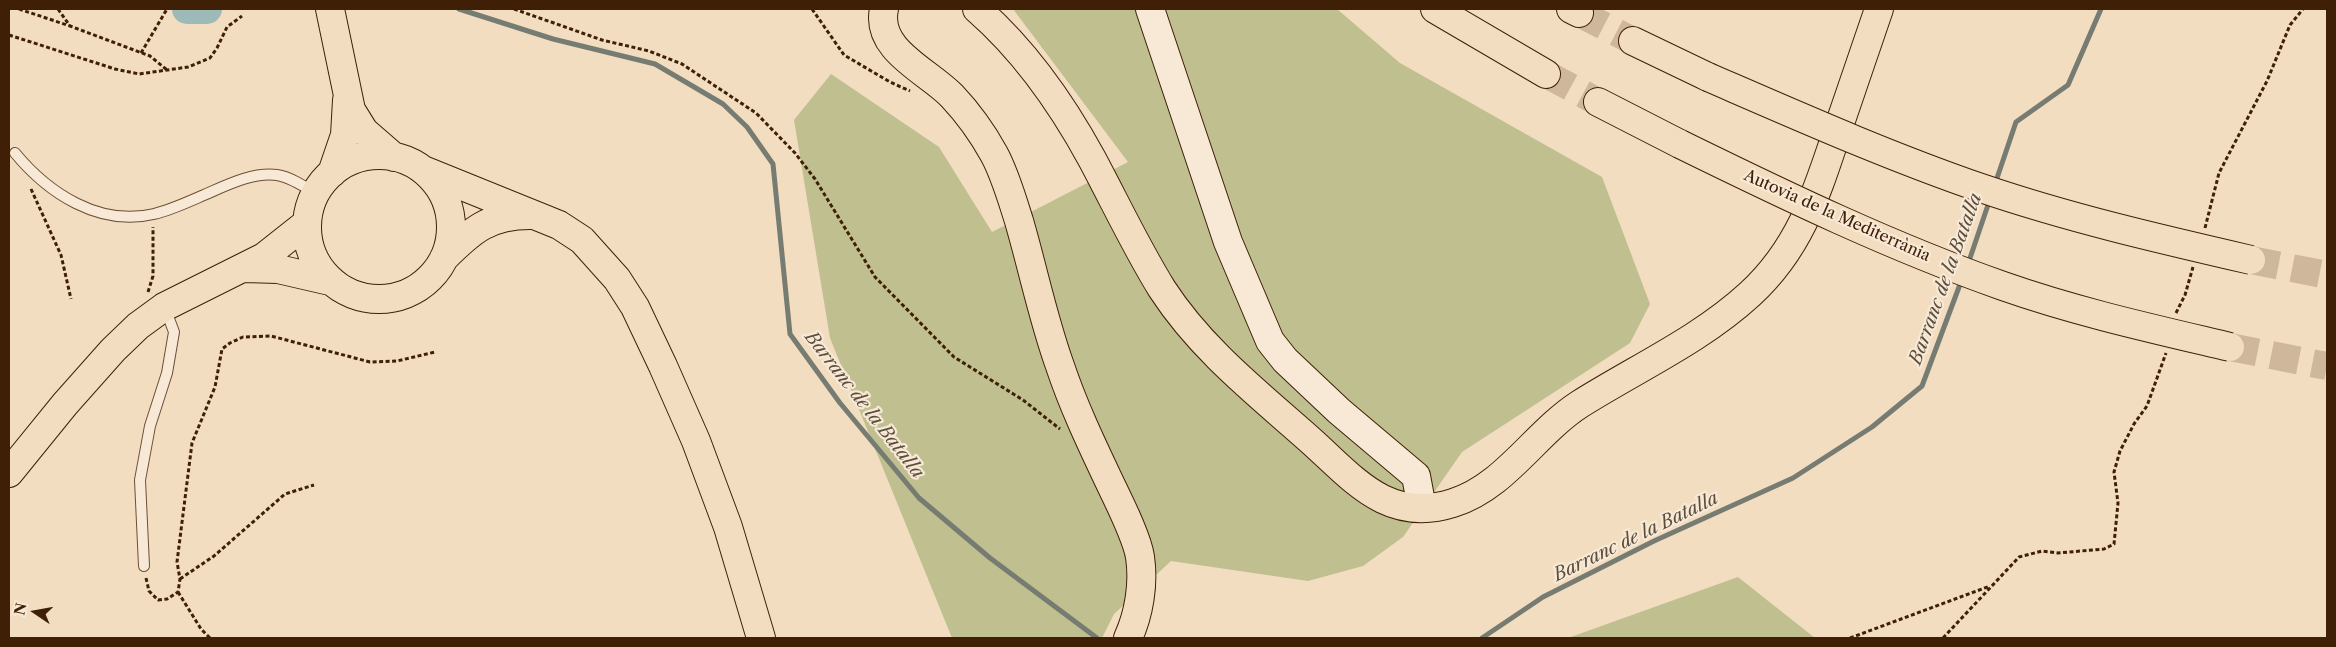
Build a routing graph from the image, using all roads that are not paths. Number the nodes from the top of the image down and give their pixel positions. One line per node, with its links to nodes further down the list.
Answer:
1 (330, 9): 9 (main road)
2 (884, 9): 26 (main road)
3 (977, 9): 24 (main road)
4 (1150, 9): 24 (street)
5 (1435, 9): 8 (main road)
6 (1879, 9): 24 (main road)
7 (1633, 41): 18 (main road, bridge)
8 (1546, 74)
9 (348, 96): 12 (main road); 14 (main road)
10 (1598, 102): 22 (main road, Autovia de la Mediterrània, bridge)
11 (14, 153): 14 (lane)
12 (394, 156): 13 (main road); 14 (main road)
13 (423, 170): 15 (main road); 17 (main road)
14 (323, 183): 16 (main road)
15 (537, 215): 17 (main road); 27 (main road)
16 (307, 223): 19 (main road); 20 (main road)
17 (444, 258): 20 (main road)
18 (2251, 260)
19 (244, 268): 20 (main road); 21 (main road)
20 (330, 281)
21 (164, 307): 23 (main road); 25 (lane)
22 (2230, 347)
23 (9, 473)
24 (1422, 508)
25 (144, 566)
26 (1130, 633)
27 (761, 638)

